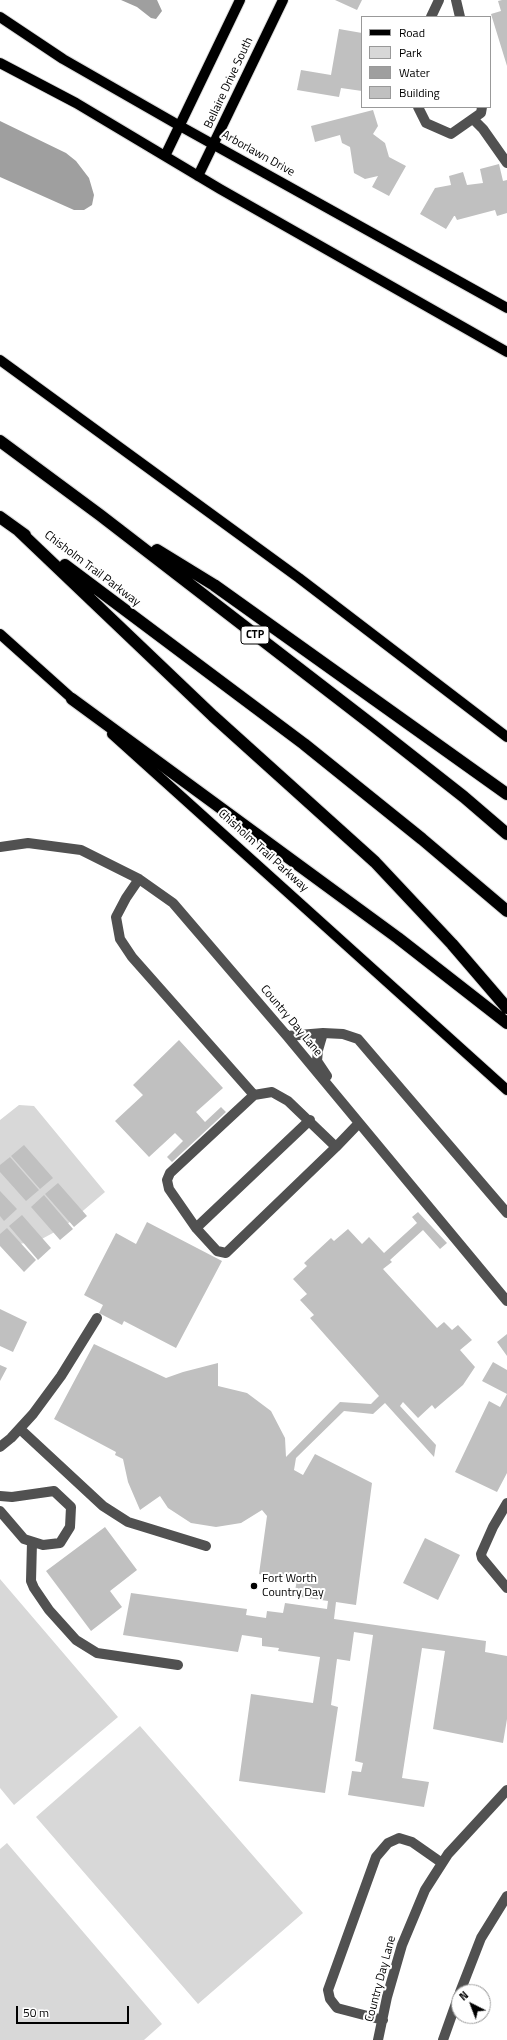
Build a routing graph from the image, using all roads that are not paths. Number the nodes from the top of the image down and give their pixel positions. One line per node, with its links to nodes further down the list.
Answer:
1 (240, 0): 12 (main road)
2 (283, 0): 13 (main road, Bellaire Drive South)
3 (439, 0): 5 (street)
4 (456, 0): 6 (street)
5 (431, 16)
6 (460, 16)
7 (0, 17): 12 (main road, Arborlawn Drive)
8 (0, 64): 14 (main road)
9 (418, 108): 11 (street)
10 (482, 108): 11 (street)
11 (472, 119): 15 (street)
12 (180, 126): 13 (main road, Arborlawn Drive); 14 (main road)
13 (215, 145): 16 (main road, Bellaire Drive South); 17 (main road, Arborlawn Drive)
14 (165, 156): 16 (main road)
15 (507, 163)
16 (198, 176): 18 (main road)
17 (507, 308)
18 (507, 352)
19 (0, 360): 26 (main road)
20 (0, 441): 21 (highway, CTP)
21 (100, 515): 27 (highway); 28 (highway, CTP)
22 (0, 516): 23 (highway, Chisholm Trail Parkway)
23 (19, 531): 31 (highway, Chisholm Trail Parkway); 32 (highway)
24 (0, 634): 25 (main road, Chisholm Trail Parkway)
25 (72, 699): 33 (highway); 36 (main road, Chisholm Trail Parkway)
26 (507, 737)
27 (507, 794)
28 (507, 834)
29 (0, 847): 30 (street, Country Day Lane)
30 (139, 879): 35 (street, Country Day Lane); 38 (street)
31 (507, 911)
32 (507, 1008)
33 (507, 1023)
34 (323, 1033): 35 (street); 37 (street); 42 (street)
35 (287, 1036): 37 (street, Country Day Lane)
36 (507, 1090)
37 (333, 1091): 40 (street, Country Day Lane)
38 (254, 1095): 39 (street); 43 (street)
39 (310, 1120): 41 (street); 43 (street)
40 (359, 1123): 41 (street); 44 (street, Country Day Lane)
41 (336, 1147): 43 (street)
42 (507, 1213)
43 (196, 1228)
44 (507, 1301)
45 (97, 1318): 46 (street)
46 (20, 1429): 47 (street); 52 (street)
47 (0, 1446)
48 (0, 1496): 51 (street)
49 (507, 1503): 53 (street)
50 (0, 1511): 51 (street)
51 (32, 1542): 54 (street)
52 (206, 1546)
53 (507, 1588)
54 (178, 1665)
55 (507, 1790): 56 (street, Country Day Lane)
56 (442, 1864): 60 (street, Country Day Lane); 60 (street)
57 (507, 1896): 58 (street)
58 (463, 1984)
59 (451, 2018): 62 (street)
60 (383, 2020): 61 (street, Country Day Lane)
61 (378, 2040)
62 (443, 2040)

